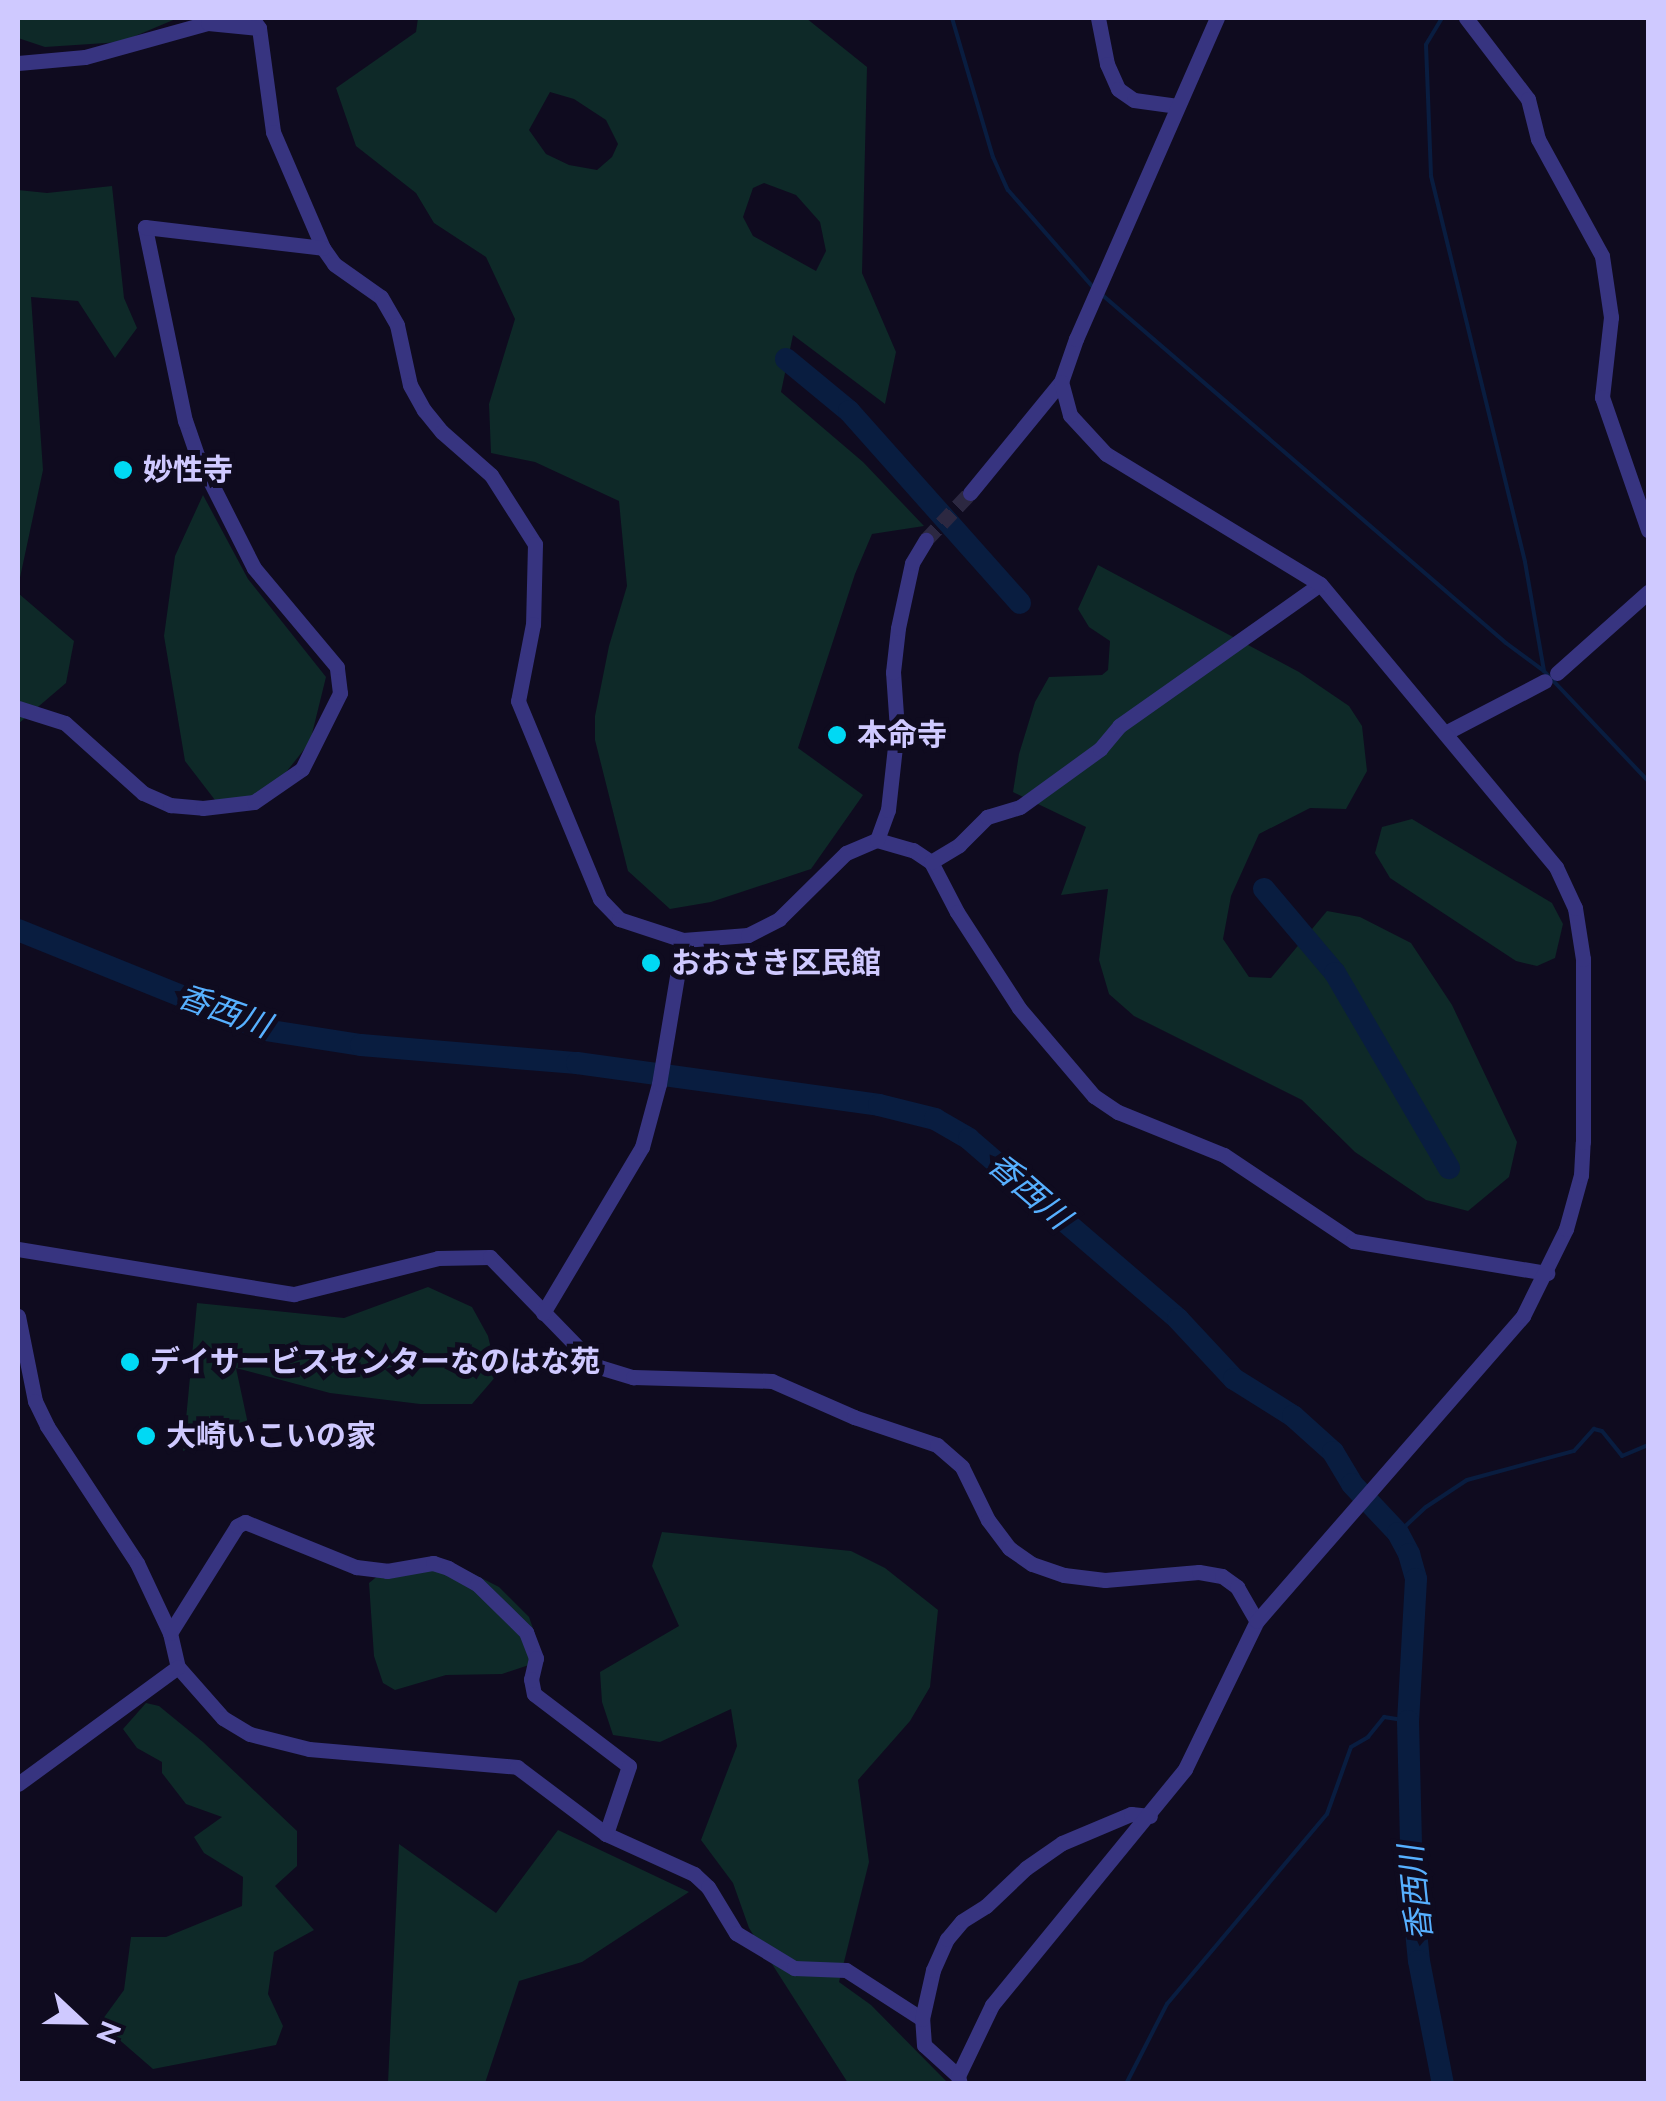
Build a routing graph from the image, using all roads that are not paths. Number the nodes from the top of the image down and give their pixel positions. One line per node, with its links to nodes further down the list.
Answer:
1 (1098, 18): 6 (street)
2 (1218, 18): 6 (street)
3 (1466, 18): 10 (street)
4 (256, 22): 5 (street); 7 (street)
5 (18, 63)
6 (1178, 106): 8 (street)
7 (323, 248): 14 (street); 18 (street)
8 (1062, 382): 9 (street); 12 (street)
9 (970, 493)
10 (1648, 530)
11 (926, 540): 16 (street)
12 (1320, 584): 15 (street); 17 (street)
13 (1648, 592): 15 (street)
14 (18, 708)
15 (1446, 732): 20 (street)
16 (877, 840): 17 (street); 18 (street)
17 (931, 862): 20 (street)
18 (683, 940): 21 (street)
19 (18, 1249): 21 (street)
20 (1548, 1273): 23 (street)
21 (543, 1313): 23 (street)
22 (18, 1316): 24 (street)
23 (1257, 1620): 27 (street)
24 (170, 1633): 25 (street); 28 (street)
25 (178, 1667): 26 (street); 28 (street)
26 (18, 1784)
27 (1150, 1816): 29 (street); 30 (street)
28 (606, 1834): 29 (street)
29 (922, 2020): 30 (street)
30 (959, 2080)

